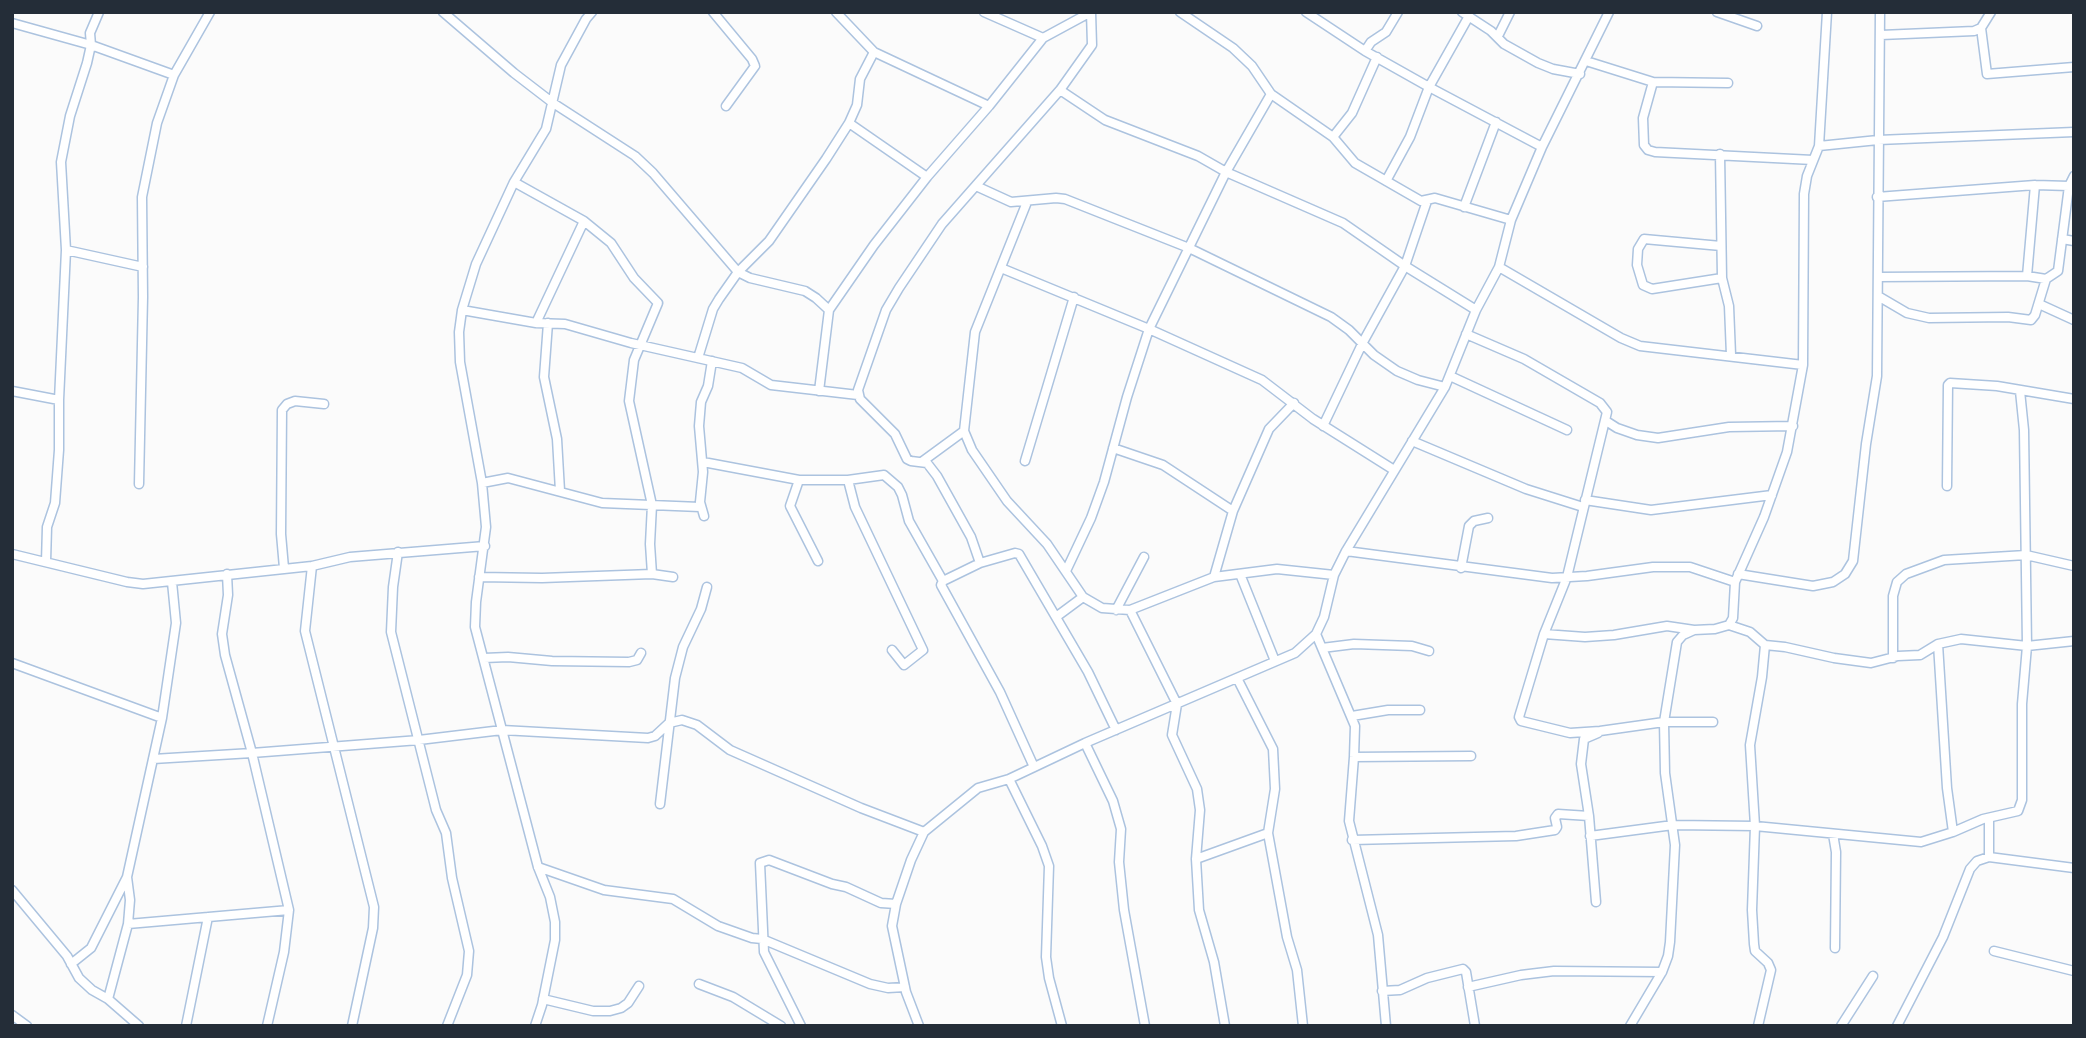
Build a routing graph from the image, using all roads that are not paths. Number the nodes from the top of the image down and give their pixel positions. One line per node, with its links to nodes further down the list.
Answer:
1 (99, 12): 25 (street)
2 (211, 12): 32 (street)
3 (443, 12): 38 (street)
4 (592, 12): 38 (street)
5 (713, 12): 39 (street)
6 (836, 12): 27 (street)
7 (984, 12): 24 (street)
8 (1091, 12): 24 (street); 36 (street)
9 (1180, 12): 37 (street)
10 (1306, 12): 26 (street)
11 (1398, 12): 26 (street)
12 (1510, 12): 22 (street)
13 (1717, 12): 20 (street)
14 (1827, 12): 46 (street)
15 (1880, 12): 23 (street)
16 (1991, 12): 21 (street)
17 (1465, 14): 22 (street); 35 (street)
18 (1605, 14): 29 (street)
19 (12, 23): 25 (street)
20 (1757, 26)
21 (1981, 28): 23 (street); 30 (street)
22 (1498, 36): 31 (street)
23 (1881, 36): 45 (street)
24 (1043, 38): 40 (street)
25 (92, 45): 32 (street); 68 (street)
26 (1365, 51): 28 (street)
27 (874, 52): 40 (street); 42 (street)
28 (1377, 57): 35 (street); 44 (street)
29 (1586, 61): 31 (street); 33 (street)
30 (2074, 67)
31 (1580, 74): 47 (street)
32 (174, 75): 70 (street)
33 (1653, 82): 34 (street); 48 (street)
34 (1728, 83)
35 (1429, 87): 41 (street); 53 (street)
36 (1060, 90): 50 (street); 56 (street)
37 (1271, 94): 44 (street); 50 (street)
38 (553, 103): 54 (street); 73 (street)
39 (726, 106)
40 (989, 106): 52 (street)
41 (1496, 122): 47 (street); 61 (street)
42 (849, 123): 52 (street); 73 (street)
43 (2074, 132): 45 (street)
44 (1334, 137): 53 (street)
45 (1878, 140): 46 (street); 58 (street)
46 (1819, 146): 49 (street)
47 (1542, 147): 62 (street)
48 (1720, 154): 49 (street); 66 (street)
49 (1813, 160): 94 (street)
50 (1226, 172): 67 (street); 69 (street)
51 (2074, 176): 57 (street)
52 (928, 177): 82 (street)
53 (1386, 181): 59 (street)
54 (514, 182): 63 (street); 81 (street)
55 (2035, 184): 57 (street); 58 (street); 74 (street)
56 (976, 186): 60 (street); 100 (street)
57 (2069, 186): 64 (street)
58 (1877, 197): 75 (street)
59 (1427, 201): 61 (street); 69 (street)
60 (1027, 202): 67 (street); 72 (street)
61 (1464, 206): 62 (street)
62 (1511, 220): 71 (street)
63 (584, 221): 85 (street); 90 (street)
64 (2062, 239): 65 (street); 77 (street)
65 (2074, 241)
66 (1721, 246): 76 (street); 76 (street)
67 (1189, 248): 87 (street); 89 (street)
68 (65, 250): 70 (street); 102 (street)
69 (1405, 266): 83 (street); 89 (street)
70 (143, 267): 119 (street)
71 (1499, 267): 83 (street); 91 (street)
72 (1001, 268): 79 (street); 109 (street)
73 (738, 272): 82 (street); 92 (street)
74 (2028, 276): 75 (street); 77 (street)
75 (1878, 277): 78 (street)
76 (1722, 278): 91 (street)
77 (2046, 279): 80 (street)
78 (1878, 296): 80 (street); 149 (street)
79 (1074, 297): 87 (street); 113 (street)
80 (2039, 304): 84 (street)
81 (462, 310): 85 (street); 118 (street)
82 (830, 310): 98 (street)
83 (1476, 310): 88 (street)
84 (2074, 320)
85 (536, 323): 86 (street)
86 (548, 323): 90 (street); 121 (street)
87 (1149, 329): 103 (street); 111 (street)
88 (1466, 334): 95 (street); 105 (street)
89 (1363, 342): 96 (street); 106 (street)
90 (641, 346): 92 (street); 124 (street)
91 (1731, 355): 94 (street)
92 (698, 358): 93 (street)
93 (712, 361): 98 (street); 114 (street)
94 (1804, 365): 107 (street)
95 (1450, 376): 96 (street); 108 (street)
96 (1445, 387): 110 (street)
97 (12, 391): 102 (street)
98 (819, 391): 100 (street)
99 (2020, 391): 101 (street); 120 (street); 131 (street)
100 (858, 395): 112 (street)
101 (2074, 399)
102 (59, 400): 134 (street)
103 (1294, 403): 106 (street); 125 (street)
104 (324, 404): 138 (street)
105 (1606, 421): 107 (street); 123 (street)
106 (1324, 426): 115 (street)
107 (1793, 426): 122 (street)
108 (1567, 430)
109 (964, 431): 112 (street); 140 (street)
110 (1412, 441): 115 (street); 123 (street)
111 (1113, 448): 125 (street); 140 (street)
112 (923, 461): 135 (street)
113 (1026, 461)
114 (703, 462): 116 (street); 124 (street)
115 (1394, 470): 128 (street)
116 (799, 480): 117 (street); 133 (street)
117 (848, 480): 150 (street); 166 (street)
118 (482, 483): 121 (street); 127 (street)
119 (139, 484)
120 (1947, 486)
121 (560, 491): 124 (street)
122 (1772, 495): 123 (street); 149 (street)
123 (1584, 504): 148 (street)
124 (652, 505): 142 (street)
125 (1233, 511): 147 (street)
126 (1489, 518): 139 (street)
127 (485, 546): 129 (street); 145 (street)
128 (1346, 551): 139 (street); 144 (street)
129 (398, 552): 136 (street); 184 (street)
130 (12, 554): 134 (street)
131 (2026, 555): 137 (street); 164 (street); 170 (street)
132 (1144, 557): 154 (street)
133 (818, 561)
134 (46, 562): 151 (street)
135 (980, 563): 150 (street); 156 (street)
136 (312, 566): 138 (street); 186 (street)
137 (2074, 566)
138 (284, 568): 141 (street)
139 (1461, 568): 148 (street)
140 (1066, 571): 153 (street)
141 (227, 574): 151 (street); 187 (street)
142 (652, 574): 145 (street); 146 (street)
143 (1240, 574): 144 (street); 147 (street); 171 (street)
144 (1334, 575): 160 (street)
145 (479, 577): 169 (street)
146 (673, 577)
147 (1214, 577): 155 (street)
148 (1567, 577): 149 (street); 159 (street)
149 (1737, 578): 157 (street)
150 (943, 581): 191 (street)
151 (173, 582): 177 (street)
152 (707, 587): 180 (street)
153 (1083, 597): 154 (street); 156 (street)
154 (1116, 610): 155 (street)
155 (1130, 610): 174 (street)
156 (1056, 617): 182 (street)
157 (1729, 625): 158 (street); 163 (street)
158 (1694, 630): 159 (street); 178 (street)
159 (1544, 634): 183 (street)
160 (1316, 635): 165 (street); 171 (street)
161 (2074, 641): 164 (street)
162 (1938, 643): 164 (street); 170 (street); 200 (street)
163 (1765, 645): 170 (street); 197 (street)
164 (2027, 646): 195 (street)
165 (1322, 648): 167 (street); 176 (street)
166 (892, 650)
167 (1429, 651)
168 (641, 653): 169 (street)
169 (484, 658): 181 (street)
170 (1893, 658)
171 (1275, 661): 173 (street)
172 (12, 663): 177 (street)
173 (1237, 678): 174 (street); 199 (street)
174 (1177, 704): 182 (street); 205 (street)
175 (1420, 710): 176 (street)
176 (1352, 716): 189 (street)
177 (162, 718): 190 (street)
178 (1664, 722): 179 (street); 183 (street); 196 (street)
179 (1713, 722)
180 (669, 723): 181 (street); 193 (street); 198 (street)
181 (502, 730): 184 (street); 206 (street)
182 (1116, 730): 185 (street)
183 (1600, 731): 194 (street)
184 (419, 740): 186 (street); 235 (street)
185 (1085, 743): 191 (street); 241 (street)
186 (336, 747): 187 (street); 234 (street)
187 (252, 753): 190 (street); 212 (street)
188 (1471, 756): 189 (street)
189 (1354, 757): 203 (street)
190 (153, 759): 208 (street)
191 (1034, 767): 192 (street)
192 (1009, 779): 198 (street); 240 (street)
193 (660, 804)
194 (1589, 816): 202 (street); 203 (street)
195 (1989, 818): 200 (street); 204 (street)
196 (1673, 825): 197 (street); 202 (street); 220 (street)
197 (1755, 825): 201 (street); 247 (street)
198 (924, 832): 211 (street)
199 (1268, 832): 205 (street); 243 (street)
200 (1953, 832): 201 (street)
201 (1833, 834): 216 (street)
202 (1590, 836): 210 (street)
203 (1352, 839): 226 (street)
204 (1989, 858): 207 (street); 249 (street)
205 (1196, 859): 242 (street)
206 (538, 867): 215 (street); 228 (street)
207 (2074, 868)
208 (127, 877): 214 (street); 218 (street)
209 (12, 890): 218 (street)
210 (1596, 902)
211 (896, 904): 215 (street); 224 (street)
212 (289, 910): 213 (street); 233 (street)
213 (208, 917): 214 (street); 232 (street)
214 (128, 924): 227 (street)
215 (762, 939): 224 (street); 238 (street)
216 (1836, 948)
217 (1994, 951): 219 (street)
218 (71, 964): 227 (street)
219 (2074, 971)
220 (1662, 972): 225 (street); 246 (street)
221 (1873, 976): 248 (street)
222 (699, 984): 237 (street)
223 (639, 986): 228 (street)
224 (905, 987): 239 (street)
225 (1468, 987): 226 (street); 245 (street)
226 (1382, 991): 244 (street)
227 (108, 999): 231 (street)
228 (543, 999): 236 (street)
229 (12, 1015): 230 (street)
230 (27, 1026)
231 (139, 1026)
232 (186, 1026)
233 (268, 1026)
234 (352, 1026)
235 (447, 1026)
236 (535, 1026)
237 (781, 1026)
238 (802, 1026)
239 (919, 1026)
240 (1062, 1026)
241 (1145, 1026)
242 (1225, 1026)
243 (1303, 1026)
244 (1386, 1026)
245 (1475, 1026)
246 (1630, 1026)
247 (1758, 1026)
248 (1841, 1026)
249 (1897, 1026)

